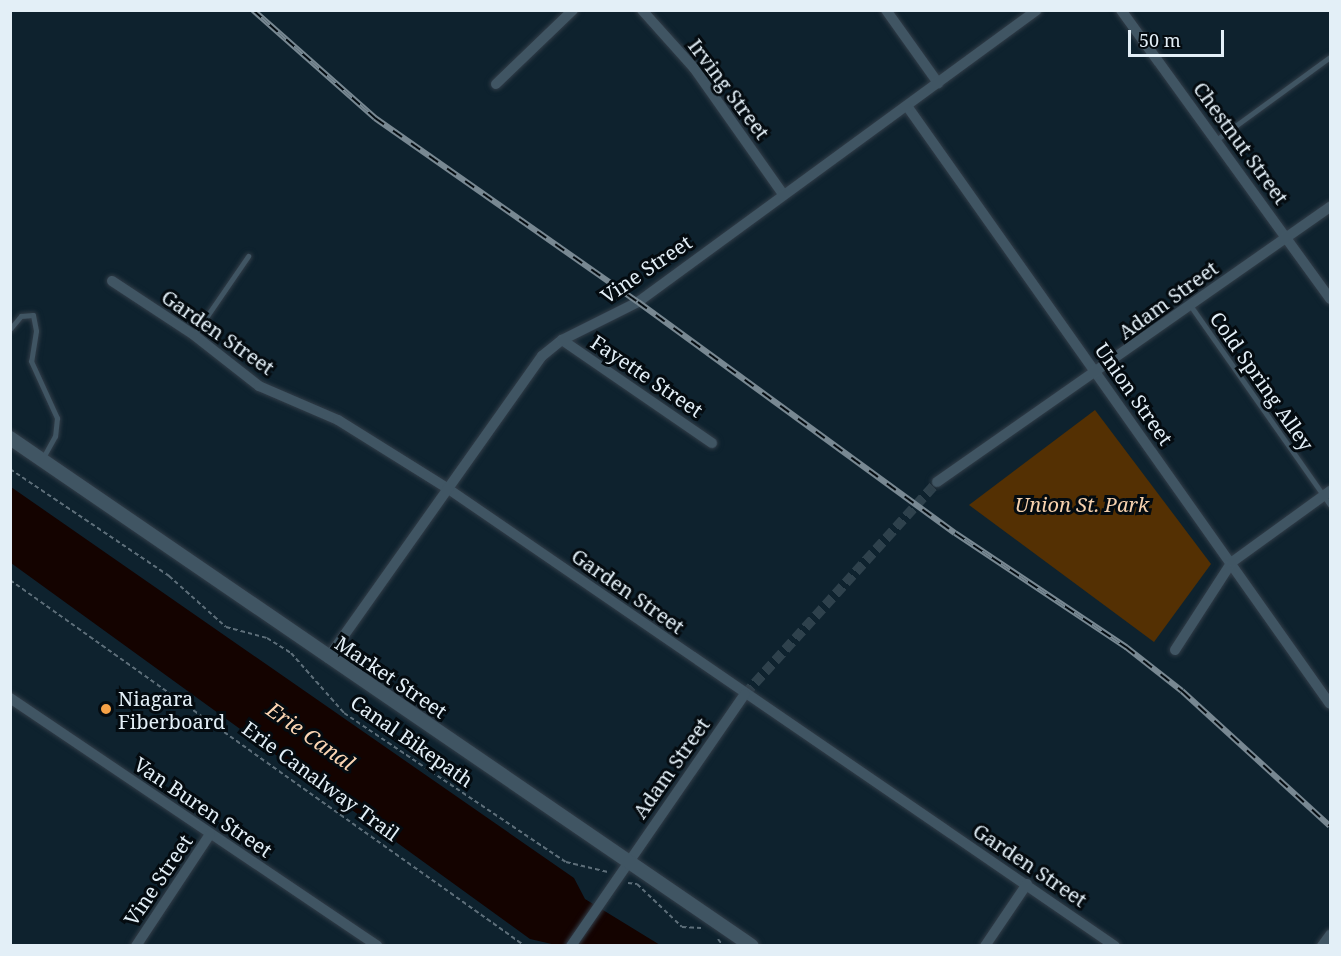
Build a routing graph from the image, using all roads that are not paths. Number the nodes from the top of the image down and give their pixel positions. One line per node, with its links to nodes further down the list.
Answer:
1 (573, 10): 8 (street)
2 (642, 10): 11 (street, Irving Street)
3 (886, 10): 7 (street)
4 (1037, 10): 7 (street, Vine Street)
5 (1121, 10): 10 (street, Chestnut Street)
6 (1330, 57): 10 (lane)
7 (938, 83): 9 (street, Vine Street)
8 (496, 84)
9 (907, 106): 11 (street, Vine Street); 21 (street, Union Street)
10 (1216, 140): 13 (street, Chestnut Street)
11 (783, 194): 20 (street, Vine Street)
12 (1330, 207): 13 (street, Adam Street)
13 (1288, 237): 16 (street, Chestnut Street); 17 (street, Adam Street)
14 (248, 256): 19 (lane)
15 (112, 281): 19 (street, Garden Street)
16 (1330, 299)
17 (1190, 305): 21 (street, Adam Street); 27 (lane, Cold Spring Alley)
18 (10, 329): 24 (lane)
19 (194, 335): 26 (street, Garden Street)
20 (562, 340): 23 (street, Fayette Street); 26 (street, Vine Street)
21 (1097, 373): 25 (street, Adam Street); 28 (street, Union Street)
22 (10, 438): 24 (street, Market Street)
23 (712, 443)
24 (42, 459): 30 (street, Market Street)
25 (937, 482)
26 (447, 488): 30 (street, Vine Street); 31 (street, Garden Street)
27 (1328, 497): 28 (street)
28 (1232, 562): 29 (street); 33 (street, Union Street)
29 (1175, 650)
30 (328, 658): 35 (street, Market Street)
31 (745, 694): 35 (street, Adam Street); 36 (street, Garden Street)
32 (10, 698): 34 (street, Van Buren Street)
33 (1330, 704)
34 (210, 834): 38 (street, Vine Street); 39 (street, Van Buren Street)
35 (626, 862): 40 (street, Adam Street); 41 (street, Market Street)
36 (1028, 884): 42 (street); 43 (street, Garden Street)
37 (1330, 935): 44 (street)
38 (136, 945)
39 (377, 945)
40 (571, 945)
41 (752, 945)
42 (985, 945)
43 (1115, 945)
44 (1322, 945)

